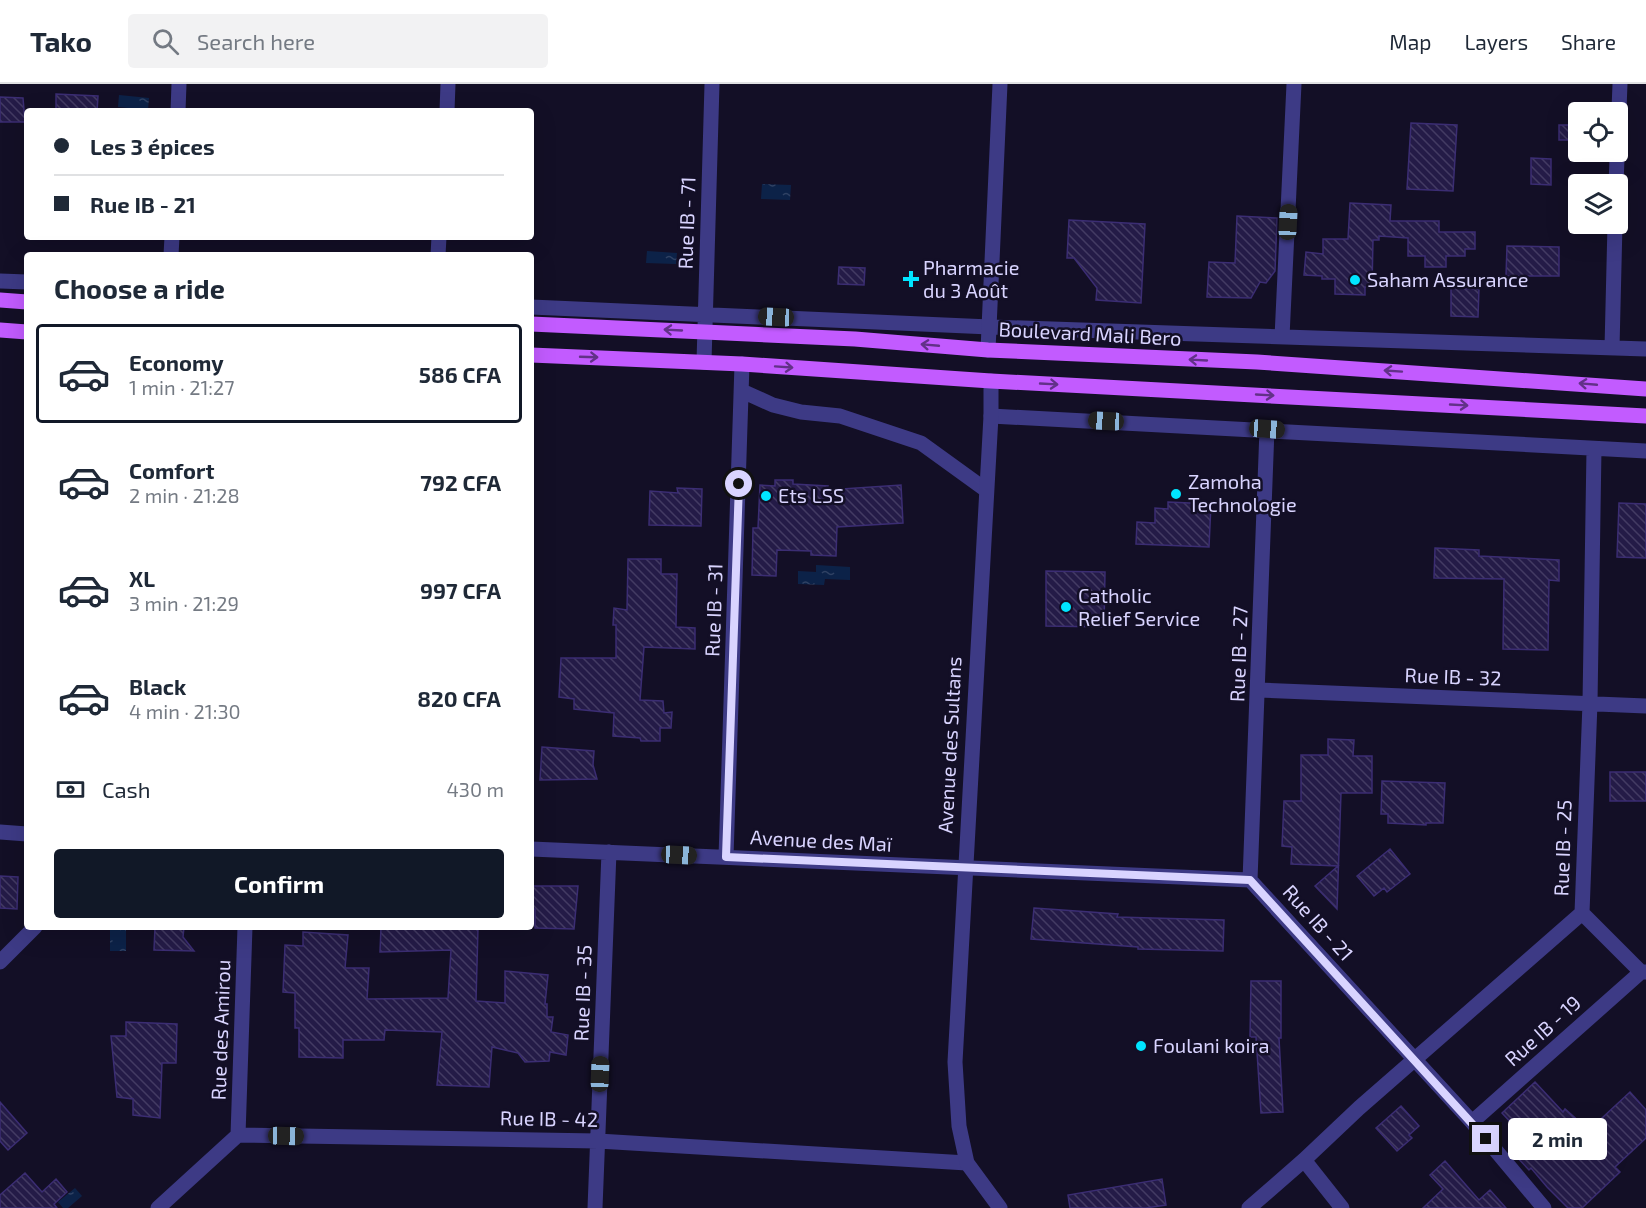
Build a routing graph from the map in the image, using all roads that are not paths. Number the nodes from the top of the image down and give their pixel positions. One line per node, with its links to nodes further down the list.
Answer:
1 (179, 84): 7 (street)
2 (448, 84): 8 (street)
3 (712, 84): 16 (street, Rue IB - 71)
4 (1000, 84): 18 (street)
5 (1294, 84): 22 (street)
6 (1620, 84): 9 (street)
7 (178, 108)
8 (447, 108)
9 (1616, 174)
10 (1615, 234): 23 (street)
11 (0, 280): 12 (street)
12 (24, 282)
13 (0, 300): 14 (main road)
14 (24, 302)
15 (534, 307): 16 (street, Boulevard Mali Bero)
16 (705, 314): 18 (street, Boulevard Mali Bero); 21 (street, Rue IB - 71)
17 (534, 324): 21 (main road, Boulevard Mali Bero, one-way to 17)
18 (990, 327): 22 (street, Boulevard Mali Bero); 24 (street)
19 (0, 330): 20 (main road)
20 (24, 332)
21 (705, 332): 24 (main road, Boulevard Mali Bero, one-way to 21); 27 (street, Rue IB - 71)
22 (1282, 337): 23 (street, Boulevard Mali Bero)
23 (1612, 348): 25 (street, Boulevard Mali Bero)
24 (988, 350): 30 (main road, Boulevard Mali Bero, one-way to 24)
25 (1646, 350)
26 (534, 355): 27 (main road, one-way to 27)
27 (704, 362): 28 (main road)
28 (742, 364): 29 (main road, one-way to 29); 31 (street, Rue IB - 31)
29 (990, 381): 32 (street, Avenue des Sultans); 33 (main road, one-way to 33)
30 (1646, 389)
31 (742, 391): 37 (street); 45 (street, Rue IB - 31)
32 (990, 416): 34 (street); 37 (street, Avenue des Sultans)
33 (1646, 416)
34 (1267, 429): 35 (street); 38 (street, Rue IB - 27)
35 (1594, 448): 36 (street); 39 (street, Rue IB - 25)
36 (1646, 451)
37 (986, 490): 46 (street, Avenue des Sultans)
38 (1259, 690): 39 (street, Rue IB - 32); 47 (street, Rue IB - 27)
39 (1590, 704): 40 (street, Rue IB - 32); 48 (street, Rue IB - 25)
40 (1646, 706)
41 (0, 832): 42 (street)
42 (24, 834)
43 (534, 849): 44 (street, Avenue des Maï)
44 (609, 852): 45 (street, Avenue des Maï); 56 (street, Rue IB - 35)
45 (726, 857): 46 (street, Avenue des Maï)
46 (964, 868): 47 (street); 58 (street, Avenue des Sultans)
47 (1250, 880): 53 (street, Rue IB - 21)
48 (1582, 913): 52 (street); 53 (street, Rue IB - 25)
49 (32, 930): 51 (street)
50 (245, 930): 55 (street, Rue des Amirou)
51 (0, 962)
52 (1644, 972): 54 (street, Rue IB - 19)
53 (1414, 1059): 54 (street, Rue IB - 21); 57 (street, Rue IB - 25)
54 (1472, 1122): 64 (street, Rue IB - 21)
55 (238, 1135): 56 (street, Rue IB - 42); 59 (street)
56 (598, 1141): 58 (street, Rue IB - 42); 60 (street, Rue IB - 35)
57 (1304, 1160): 62 (street, Rue IB - 25); 63 (street)
58 (967, 1163): 61 (street, Avenue des Sultans)
59 (158, 1208)
60 (595, 1208)
61 (1000, 1208)
62 (1249, 1208)
63 (1342, 1208)
64 (1544, 1208)

